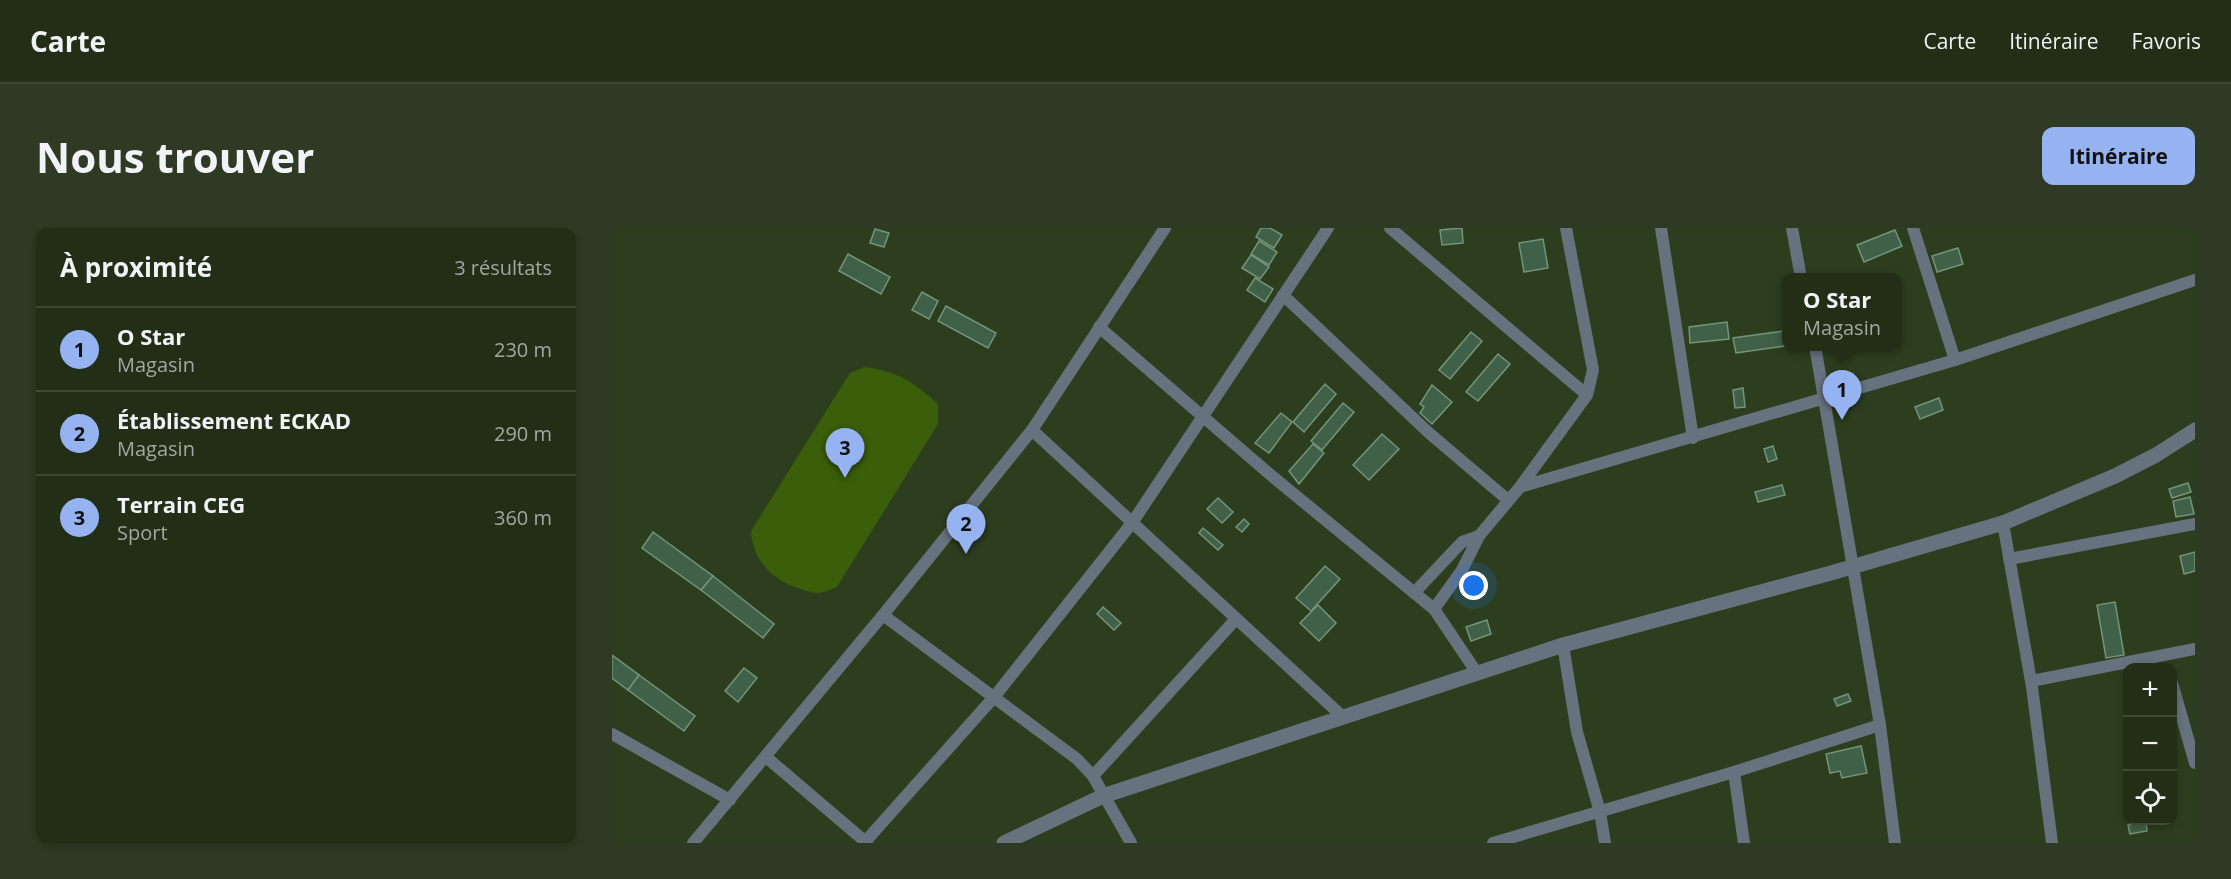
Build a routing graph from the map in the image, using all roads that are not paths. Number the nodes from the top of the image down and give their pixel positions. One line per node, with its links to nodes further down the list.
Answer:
1 (1165, 228): 11 (street)
2 (1328, 228): 10 (street)
3 (1390, 228): 14 (street)
4 (1566, 228): 14 (street)
5 (1661, 228): 19 (street)
6 (1792, 228): 8 (street)
7 (1913, 228): 13 (street)
8 (1800, 273)
9 (2195, 280): 13 (street)
10 (1283, 295): 16 (street); 21 (street)
11 (1099, 327): 16 (street); 17 (street)
12 (1816, 351): 15 (street)
13 (1955, 360): 15 (street)
14 (1587, 395): 20 (street)
15 (1824, 399): 19 (street); 27 (street)
16 (1202, 416): 22 (street); 28 (street)
17 (1032, 430): 22 (street); 30 (street)
18 (2195, 430): 23 (street)
19 (1693, 438): 20 (street)
20 (1520, 487): 21 (street)
21 (1508, 500): 25 (street)
22 (1132, 523): 31 (street); 37 (street)
23 (2003, 523): 26 (street); 27 (street)
24 (2195, 524): 26 (street)
25 (1479, 536): 28 (street); 29 (street)
26 (2009, 559): 36 (street)
27 (1853, 567): 32 (street); 40 (street)
28 (1414, 593): 29 (street)
29 (1434, 609): 35 (street)
30 (883, 615): 37 (street); 42 (street)
31 (1236, 619): 39 (street); 45 (street)
32 (1563, 645): 35 (street); 48 (street)
33 (2195, 649): 34 (street)
34 (2167, 662): 36 (street)
35 (1477, 673): 39 (street)
36 (2031, 681): 57 (street)
37 (995, 696): 45 (street); 49 (street)
38 (2177, 700): 43 (street)
39 (1343, 717): 46 (street)
40 (1880, 725): 44 (street); 56 (street)
41 (612, 734): 47 (street)
42 (766, 758): 47 (street); 49 (street)
43 (2195, 763)
44 (1734, 772): 48 (street); 55 (street)
45 (1093, 776): 46 (street)
46 (1103, 796): 51 (street); 52 (street)
47 (730, 800): 50 (street)
48 (1600, 812): 53 (street); 54 (street)
49 (866, 842)
50 (693, 843)
51 (1004, 843)
52 (1131, 843)
53 (1493, 843)
54 (1605, 843)
55 (1744, 843)
56 (1895, 843)
57 (2052, 843)

